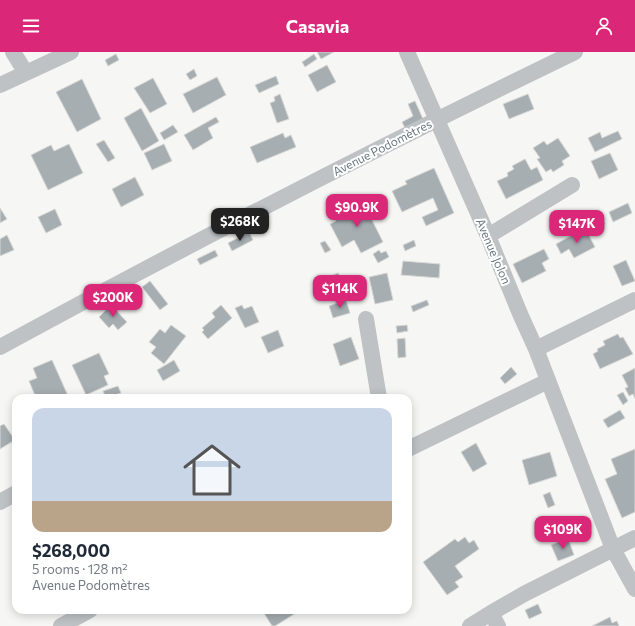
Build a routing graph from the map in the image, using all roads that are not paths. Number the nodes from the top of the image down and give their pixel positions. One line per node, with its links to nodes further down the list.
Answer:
1 (13, 52): 5 (street)
2 (71, 52): 5 (street)
3 (407, 52): 7 (street, Avenue Jolon)
4 (575, 52): 7 (street, Avenue Podomètres)
5 (26, 73): 6 (street)
6 (0, 85)
7 (436, 119): 9 (street, Avenue Jolon); 12 (street, Avenue Podomètres)
8 (572, 185): 9 (street)
9 (488, 236): 13 (street, Avenue Jolon)
10 (635, 300): 13 (street)
11 (366, 319): 15 (street)
12 (0, 347)
13 (536, 349): 14 (street, Avenue Jolon)
14 (548, 381): 16 (street); 20 (street, Avenue Jolon)
15 (378, 394)
16 (412, 447)
17 (12, 495): 18 (street)
18 (0, 502)
19 (635, 538): 20 (street)
20 (613, 549): 21 (street, Avenue Jolon); 23 (street)
21 (635, 589)
22 (83, 614): 24 (street)
23 (494, 620): 25 (street)
24 (61, 626)
25 (470, 626)

